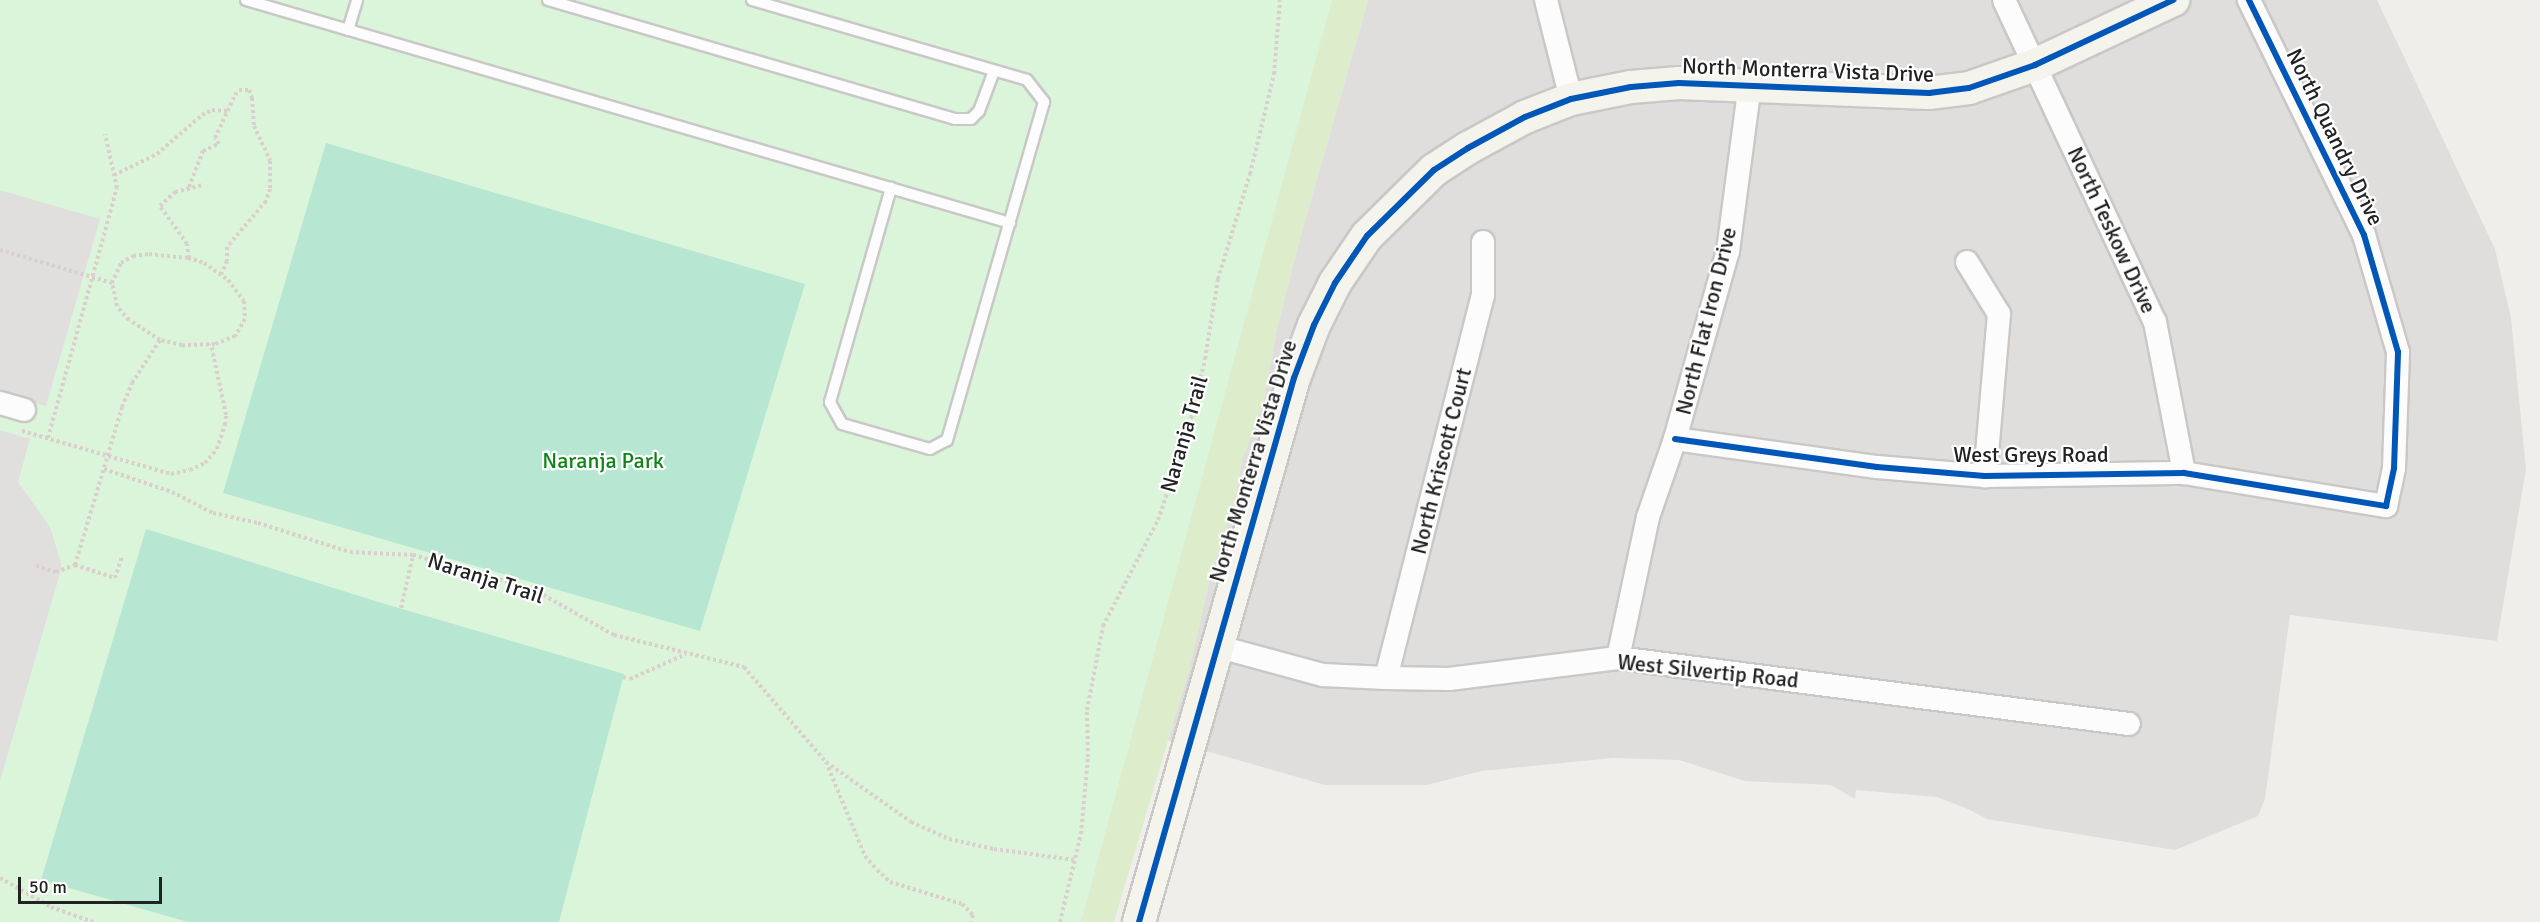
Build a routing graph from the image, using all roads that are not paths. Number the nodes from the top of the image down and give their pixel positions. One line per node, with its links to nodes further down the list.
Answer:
1 (246, 0): 9 (lane)
2 (357, 0): 9 (lane)
3 (548, 0): 11 (lane)
4 (752, 0): 11 (lane)
5 (1546, 0): 13 (street)
6 (2004, 0): 10 (street, North Teskow Drive)
7 (2173, 0): 10 (street, North Monterra Vista Drive)
8 (2249, 0): 23 (street, North Quandry Drive)
9 (348, 30): 14 (lane)
10 (2035, 65): 12 (street, North Monterra Vista Drive); 21 (street, North Teskow Drive)
11 (994, 71): 15 (lane)
12 (1750, 85): 13 (street, North Monterra Vista Drive); 20 (street, North Flat Iron Drive)
13 (1571, 99): 24 (street, North Monterra Vista Drive)
14 (891, 188): 15 (lane); 15 (lane)
15 (1010, 223)
16 (1483, 242): 26 (street, North Kriscott Court)
17 (1967, 262): 22 (street)
18 (0, 403): 19 (street)
19 (21, 420)
20 (1675, 440): 22 (street, West Greys Road); 25 (street, North Flat Iron Drive)
21 (2184, 473): 22 (street, West Greys Road); 23 (street, West Greys Road)
22 (1985, 476)
23 (2386, 506)
24 (1216, 646): 26 (street, West Silvertip Road); 28 (street, North Monterra Vista Drive)
25 (1618, 658): 26 (street, West Silvertip Road); 27 (street, West Silvertip Road)
26 (1386, 678)
27 (2129, 724)
28 (1139, 922)

